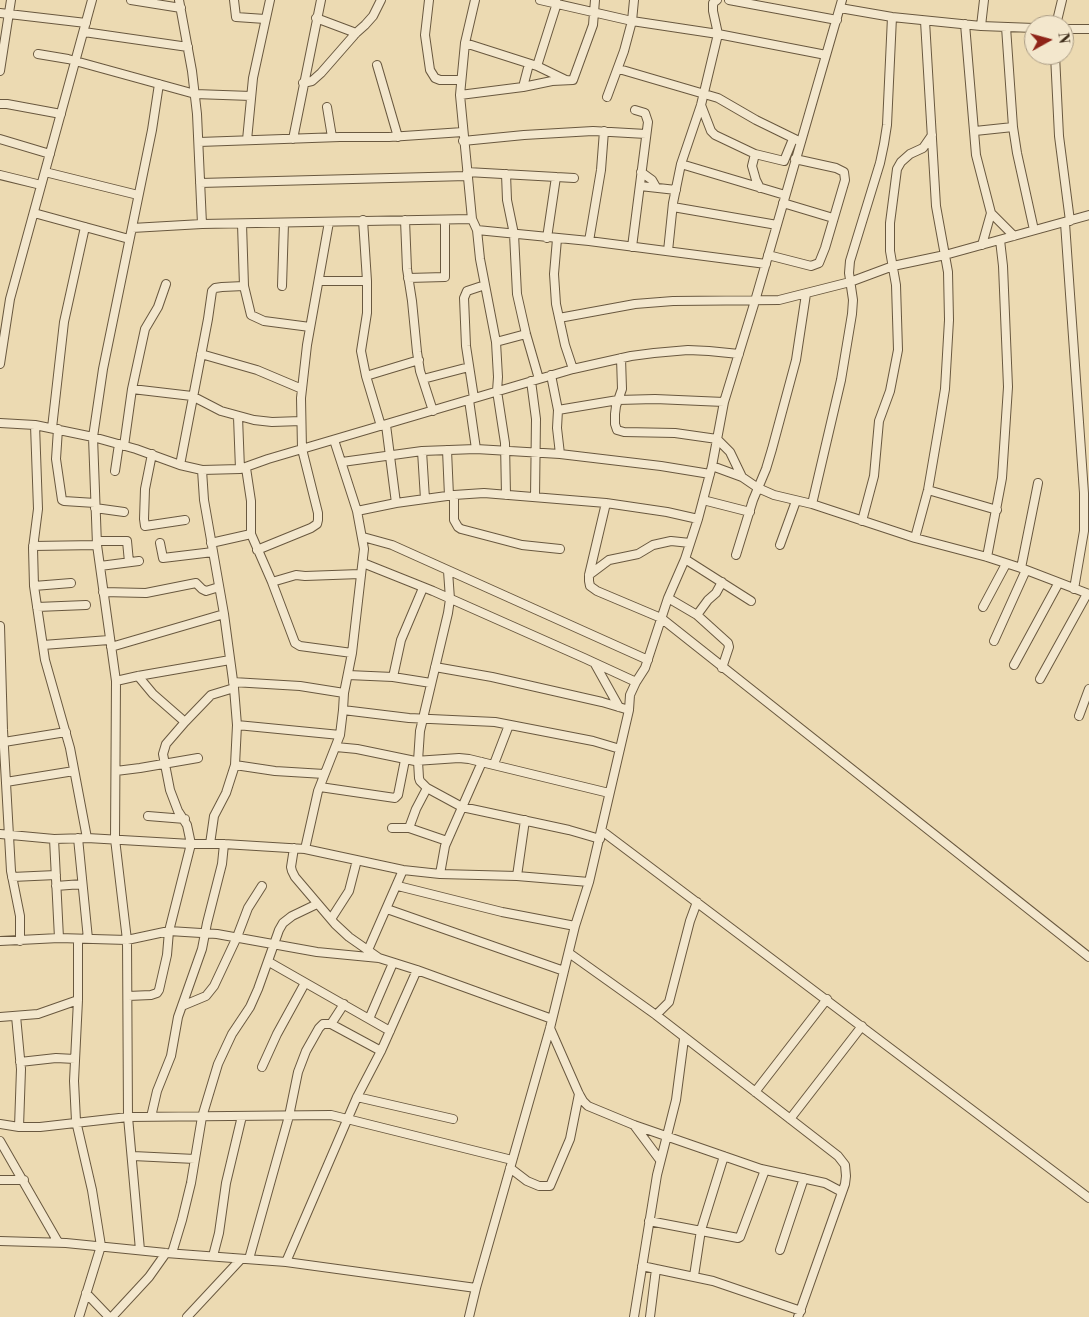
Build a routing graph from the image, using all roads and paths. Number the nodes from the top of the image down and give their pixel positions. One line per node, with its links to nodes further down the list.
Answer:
1 (11, 0): 22 (street)
2 (92, 0): 31 (street)
3 (131, 0): 19 (street)
4 (234, 0): 27 (street)
5 (270, 0): 27 (street)
6 (321, 0): 26 (street)
7 (381, 0): 40 (street)
8 (429, 0): 52 (street)
9 (475, 0): 42 (street)
10 (540, 0): 18 (street)
11 (595, 0): 21 (street)
12 (634, 0): 29 (street)
13 (717, 0): 41 (street)
14 (729, 0): 28 (street)
15 (842, 0): 20 (street)
16 (984, 0): 34 (street)
17 (1062, 0): 24 (street)
18 (554, 2): 21 (street); 47 (street)
19 (180, 4): 43 (street)
20 (840, 8): 25 (street); 28 (street)
21 (593, 12): 23 (street); 33 (street)
22 (4, 13): 31 (street); 50 (street)
23 (604, 15): 29 (street); 33 (street)
24 (1058, 15)
25 (892, 17): 30 (street); 136 (street)
26 (316, 18): 40 (street); 54 (street)
27 (265, 19): 60 (street)
28 (837, 20): 45 (street)
29 (632, 21): 41 (street); 51 (street)
30 (925, 21): 32 (street); 72 (street)
31 (86, 23): 39 (street)
32 (965, 24): 34 (street); 69 (street)
33 (593, 25): 53 (street)
34 (980, 26): 35 (street)
35 (1006, 27): 36 (street); 67 (street)
36 (1024, 28)
37 (1074, 29): 38 (street)
38 (1089, 29)
39 (84, 32): 43 (street); 46 (street)
40 (356, 33): 54 (street)
41 (718, 34): 45 (street); 57 (street)
42 (465, 43): 47 (street); 52 (street)
43 (188, 47): 58 (street)
44 (38, 54): 46 (street)
45 (826, 55): 79 (street)
46 (76, 61): 55 (street); 66 (street)
47 (533, 65): 53 (street); 56 (street)
48 (1055, 65): 110 (street)
49 (378, 66): 74 (street)
50 (0, 67)
51 (619, 69): 57 (street); 61 (street)
52 (460, 80): 59 (street)
53 (567, 80): 56 (street)
54 (304, 83): 76 (street)
55 (158, 84): 58 (street); 98 (street)
56 (523, 87): 59 (street)
57 (704, 93): 63 (street); 79 (street)
58 (195, 94): 60 (street); 80 (street)
59 (460, 95): 70 (street)
60 (251, 96): 77 (street)
61 (607, 97)
62 (0, 104): 66 (street)
63 (701, 105): 82 (street); 84 (street)
64 (327, 107): 73 (street)
65 (635, 110): 71 (street)
66 (61, 114): 81 (street)
67 (1013, 127): 69 (street); 118 (street)
68 (604, 131): 71 (street); 78 (street); 125 (street)
69 (975, 131): 102 (street)
70 (463, 132): 74 (street); 78 (street)
71 (646, 134): 86 (street)
72 (932, 135): 130 (street); 132 (street)
73 (332, 137): 74 (street); 76 (street)
74 (398, 137)
75 (0, 138): 81 (street)
76 (293, 139): 77 (street)
77 (248, 140): 80 (street)
78 (463, 141): 87 (street)
79 (797, 141): 82 (street); 83 (street)
80 (199, 142): 92 (street)
81 (50, 154): 85 (street)
82 (755, 154): 96 (street)
83 (795, 159): 99 (street); 104 (street)
84 (681, 164): 96 (street); 97 (street)
85 (45, 172): 93 (street); 98 (street)
86 (642, 172): 94 (street); 95 (street)
87 (467, 174): 88 (street); 92 (street); 105 (street)
88 (506, 174): 90 (street); 119 (street)
89 (0, 175): 93 (street)
90 (556, 177): 91 (street); 121 (street)
91 (574, 178)
92 (200, 182): 112 (street)
93 (41, 185): 101 (street)
94 (640, 186): 95 (street); 127 (street)
95 (656, 187): 97 (street)
96 (760, 188): 99 (street)
97 (676, 190): 100 (street)
98 (138, 195): 116 (street)
99 (784, 199): 104 (street); 114 (street)
100 (673, 207): 114 (street); 128 (street)
101 (34, 213): 115 (street); 142 (street)
102 (991, 213): 120 (street); 126 (street)
103 (1089, 215): 110 (street)
104 (833, 218): 129 (street)
105 (472, 219): 108 (street); 117 (street)
106 (362, 220): 107 (street); 109 (street); 135 (street)
107 (405, 220): 108 (street); 133 (street)
108 (445, 220): 133 (street)
109 (329, 222): 111 (street); 134 (street)
110 (1068, 222): 118 (street); 246 (street)
111 (284, 223): 113 (street); 140 (street)
112 (202, 224): 113 (street); 116 (street)
113 (242, 224): 139 (street)
114 (777, 225): 129 (street)
115 (85, 227): 123 (street); 174 (street)
116 (132, 228): 123 (street)
117 (477, 230): 119 (street); 138 (street)
118 (1034, 230): 120 (street)
119 (514, 234): 121 (street); 147 (street)
120 (1014, 236): 124 (street)
121 (547, 238): 122 (street)
122 (557, 239): 125 (street); 145 (street)
123 (129, 240): 175 (street)
124 (1000, 240): 126 (street); 208 (street)
125 (589, 242): 127 (street)
126 (982, 245): 130 (street)
127 (632, 247): 128 (street)
128 (668, 251): 131 (street)
129 (768, 255): 131 (street)
130 (945, 255): 132 (street); 197 (street)
131 (766, 264): 144 (street)
132 (893, 266): 136 (street); 214 (street)
133 (408, 278): 152 (street)
134 (319, 281): 135 (street); 146 (street)
135 (366, 282): 157 (street)
136 (850, 282): 141 (street); 206 (street)
137 (166, 284): 160 (street)
138 (486, 285): 148 (street); 154 (street)
139 (244, 286): 146 (street); 149 (street)
140 (282, 286)
141 (806, 294): 144 (street); 196 (street)
142 (10, 299): 143 (street); 153 (street)
143 (0, 300)
144 (755, 301): 145 (street); 150 (street)
145 (559, 318): 155 (street)
146 (310, 327): 161 (street)
147 (526, 334): 148 (street); 159 (street)
148 (496, 342): 162 (street)
149 (201, 354): 161 (street); 163 (street)
150 (739, 354): 151 (street); 166 (street)
151 (621, 358): 155 (street); 165 (street)
152 (419, 360): 157 (street); 158 (street)
153 (0, 364)
154 (469, 367): 158 (street); 164 (street)
155 (573, 369): 156 (street)
156 (551, 375): 159 (street); 167 (street)
157 (366, 376): 173 (street)
158 (423, 378): 168 (street)
159 (535, 380): 162 (street); 184 (street)
160 (132, 389): 163 (street); 178 (street)
161 (302, 389): 170 (street)
162 (497, 391): 164 (street); 183 (street)
163 (192, 396): 169 (street); 189 (street)
164 (472, 399): 168 (street); 181 (street)
165 (618, 400): 166 (street); 167 (street); 176 (street)
166 (724, 402): 176 (street)
167 (558, 410): 186 (street)
168 (433, 411): 173 (street)
169 (238, 417): 170 (street); 190 (street)
170 (301, 421): 179 (street)
171 (0, 423): 172 (street)
172 (35, 425): 174 (street); 223 (street)
173 (384, 425): 177 (street); 187 (street)
174 (55, 428): 175 (street); 207 (street)
175 (93, 437): 178 (street); 207 (street)
176 (717, 439): 193 (street); 194 (street)
177 (334, 440): 179 (street); 188 (street)
178 (122, 445): 185 (street); 191 (street)
179 (302, 449): 190 (street); 225 (street)
180 (447, 450): 181 (street); 182 (street); 199 (street)
181 (476, 450): 183 (street)
182 (422, 452): 187 (street); 201 (street)
183 (505, 452): 184 (street); 198 (street)
184 (537, 452): 186 (street); 200 (street)
185 (152, 454): 189 (street); 213 (street)
186 (560, 454): 193 (street)
187 (391, 455): 188 (street); 204 (street)
188 (342, 462): 209 (street)
189 (180, 465): 192 (street)
190 (243, 468): 192 (street); 215 (street)
191 (115, 470)
192 (202, 470): 220 (street)
193 (711, 470): 194 (street); 202 (street)
194 (742, 476): 196 (street)
195 (1038, 483): 235 (street)
196 (758, 488): 203 (street); 211 (street)
197 (928, 490): 208 (street); 217 (street)
198 (506, 495): 199 (street); 200 (street)
199 (451, 496): 201 (street); 224 (street)
200 (535, 497): 205 (street)
201 (425, 499): 204 (street)
202 (703, 500): 211 (street); 212 (street)
203 (796, 501): 206 (street); 222 (street)
204 (396, 503): 209 (street)
205 (606, 503): 212 (street); 238 (street)
206 (812, 504): 214 (street)
207 (95, 506): 210 (street); 219 (street)
208 (996, 510): 228 (street)
209 (357, 511): 216 (street)
210 (124, 512)
211 (750, 512): 227 (street)
212 (698, 519): 221 (street)
213 (185, 520)
214 (862, 521): 217 (street)
215 (251, 534): 220 (street); 225 (street)
216 (363, 537): 232 (street); 236 (street)
217 (915, 538): 228 (street)
218 (160, 542): 226 (street)
219 (97, 543): 223 (street); 231 (street); 234 (street)
220 (211, 543): 226 (street)
221 (690, 543): 229 (street); 238 (street)
222 (780, 545)
223 (33, 546): 243 (street)
224 (560, 549)
225 (257, 550): 239 (street)
226 (213, 552): 244 (street)
227 (736, 555)
228 (987, 557): 233 (street)
229 (685, 559): 240 (street); 249 (street)
230 (139, 561): 231 (street)
231 (129, 562): 234 (street)
232 (363, 564): 237 (street); 245 (street)
233 (1006, 564): 235 (street); 254 (street)
234 (100, 566): 247 (street)
235 (1024, 569): 242 (street); 259 (street)
236 (448, 572): 250 (street); 264 (street)
237 (360, 574): 239 (street); 262 (street)
238 (589, 575): 257 (street)
239 (272, 582): 262 (street)
240 (722, 582): 251 (street); 256 (street)
241 (71, 583): 243 (street)
242 (1058, 584): 246 (street); 266 (street)
243 (34, 586): 253 (street)
244 (219, 587): 247 (street); 255 (street)
245 (423, 588): 250 (street); 271 (street)
246 (1074, 589): 248 (street)
247 (103, 592): 260 (street)
248 (1088, 594): 272 (street)
249 (668, 598): 256 (street); 257 (street)
250 (450, 599): 265 (street); 267 (street)
251 (751, 601)
252 (86, 605): 253 (street)
253 (37, 607): 261 (street)
254 (983, 607)
255 (224, 614): 260 (street); 263 (street)
256 (697, 615): 268 (street)
257 (661, 618): 264 (street); 268 (street)
258 (0, 626): 289 (street)
259 (994, 641)
260 (110, 643): 261 (street); 273 (street)
261 (42, 645): 287 (street)
262 (352, 653): 269 (street)
263 (230, 660): 270 (street); 276 (street)
264 (648, 660): 274 (street)
265 (595, 664): 274 (street); 279 (street)
266 (1014, 664)
267 (435, 667): 275 (street); 279 (street)
268 (722, 668): 352 (street)
269 (348, 675): 271 (street); 278 (street)
270 (138, 676): 273 (street); 284 (street)
271 (393, 677): 275 (street)
272 (1040, 679)
273 (116, 681): 300 (street)
274 (636, 682): 281 (street)
275 (431, 683): 283 (street)
276 (234, 685): 278 (street); 284 (street); 285 (street)
277 (1089, 689): 282 (street)
278 (344, 693): 280 (street)
279 (618, 707): 281 (street)
280 (344, 710): 283 (street); 288 (street)
281 (629, 710): 291 (street)
282 (1079, 716)
283 (422, 719): 286 (street); 294 (street)
284 (185, 722): 296 (street)
285 (237, 725): 288 (street); 298 (street)
286 (509, 725): 291 (street); 297 (street)
287 (66, 732): 289 (street); 299 (street)
288 (340, 735): 290 (street)
289 (4, 742): 302 (street)
290 (336, 747): 293 (street); 301 (street)
291 (620, 749): 305 (street)
292 (198, 758): 296 (street)
293 (406, 760): 294 (street); 303 (street)
294 (418, 761): 295 (street); 304 (street)
295 (482, 762): 297 (street); 306 (street)
296 (164, 763): 300 (street); 308 (street)
297 (494, 764): 305 (street)
298 (235, 765): 301 (street); 320 (street)
299 (74, 771): 302 (street); 315 (street)
300 (116, 771): 317 (street)
301 (324, 774): 303 (street)
302 (6, 782): 313 (street)
303 (320, 787): 323 (street)
304 (428, 788): 306 (street); 311 (street)
305 (609, 793): 314 (street)
306 (462, 807): 309 (street); 318 (street)
307 (148, 816): 308 (street)
308 (184, 819): 319 (street)
309 (524, 820): 314 (street); 328 (street)
310 (392, 828): 311 (street)
311 (409, 828): 318 (street)
312 (0, 834): 313 (street)
313 (9, 835): 316 (street); 329 (street)
314 (601, 835): 330 (street); 335 (street)
315 (82, 838): 316 (street); 317 (street); 331 (street)
316 (54, 839): 327 (street)
317 (115, 839): 319 (street); 346 (street)
318 (448, 841): 326 (street)
319 (191, 844): 320 (street); 340 (street)
320 (210, 844): 321 (street)
321 (224, 844): 322 (street); 341 (street)
322 (294, 848): 323 (street); 336 (street)
323 (305, 849): 324 (street)
324 (357, 860): 325 (street); 338 (street)
325 (404, 870): 326 (street); 334 (street)
326 (440, 874): 328 (street)
327 (56, 875): 329 (street); 332 (street)
328 (517, 876): 330 (street)
329 (12, 877): 348 (street)
330 (589, 882): 339 (street)
331 (82, 884): 332 (street); 345 (street)
332 (56, 886): 343 (street)
333 (262, 886): 342 (street)
334 (398, 886): 337 (street); 339 (street)
335 (697, 902): 361 (street); 364 (street)
336 (317, 904): 338 (street); 349 (street)
337 (387, 909): 350 (street); 357 (street)
338 (331, 920): 350 (street)
339 (575, 926): 351 (street)
340 (169, 931): 341 (street); 346 (street); 359 (street)
341 (205, 933): 342 (street); 363 (street)
342 (237, 937): 349 (street); 363 (street)
343 (59, 938): 344 (street); 348 (street)
344 (78, 939): 345 (street); 360 (street)
345 (88, 939): 346 (street)
346 (127, 940): 359 (street)
347 (0, 941): 348 (street)
348 (20, 941)
349 (274, 945): 353 (street); 354 (street)
350 (368, 950): 353 (street)
351 (569, 953): 357 (street); 364 (street)
352 (1089, 957)
353 (379, 958): 355 (street)
354 (269, 962): 358 (street); 382 (street)
355 (393, 963): 356 (street); 367 (street)
356 (417, 970): 368 (street); 372 (street)
357 (564, 971): 368 (street)
358 (305, 983): 362 (street); 377 (street)
359 (128, 996): 385 (street)
360 (78, 1000): 365 (street); 375 (street)
361 (827, 1000): 370 (street); 378 (street)
362 (344, 1004): 367 (street); 369 (street)
363 (182, 1006): 381 (street)
364 (656, 1015): 373 (street)
365 (16, 1016): 366 (street); 376 (street)
366 (0, 1017)
367 (370, 1019): 372 (street)
368 (552, 1019): 371 (street)
369 (331, 1024): 374 (street); 384 (street)
370 (862, 1026): 388 (street); 405 (street)
371 (550, 1028): 379 (street); 399 (street)
372 (390, 1031): 374 (street)
373 (684, 1039): 378 (street); 393 (street)
374 (381, 1051): 380 (street)
375 (75, 1058): 376 (street); 389 (street)
376 (20, 1062): 392 (street)
377 (262, 1067)
378 (755, 1092): 388 (street)
379 (579, 1094): 391 (street); 399 (street)
380 (358, 1097): 386 (street); 387 (street)
381 (151, 1116): 382 (street); 385 (street)
382 (202, 1116): 383 (street); 397 (street)
383 (242, 1116): 384 (street); 414 (street)
384 (289, 1116): 386 (street); 415 (street)
385 (128, 1117): 389 (street); 395 (street)
386 (349, 1119): 399 (street); 416 (street)
387 (453, 1119)
388 (790, 1119): 404 (street)
389 (76, 1121): 392 (street); 410 (street)
390 (0, 1124): 392 (street)
391 (634, 1125): 393 (street); 398 (street)
392 (19, 1127)
393 (666, 1136): 396 (street); 398 (street)
394 (0, 1141): 403 (street)
395 (133, 1156): 397 (street); 411 (street)
396 (724, 1156): 400 (street); 407 (street)
397 (195, 1159): 413 (street)
398 (660, 1160): 406 (street)
399 (511, 1164): 420 (street)
400 (766, 1170): 401 (street); 407 (street)
401 (804, 1178): 404 (street); 412 (street)
402 (0, 1180): 403 (street)
403 (24, 1180): 409 (street)
404 (842, 1192): 422 (street)
405 (1089, 1198)
406 (649, 1220): 407 (street); 417 (street)
407 (701, 1230): 419 (street)
408 (0, 1241): 409 (street)
409 (58, 1242): 410 (street)
410 (101, 1246): 411 (street); 421 (street)
411 (140, 1250): 413 (street)
412 (780, 1250)
413 (169, 1253): 414 (street); 424 (street)
414 (213, 1256): 415 (street)
415 (245, 1259): 416 (street); 425 (street)
416 (286, 1262): 420 (street)
417 (642, 1266): 418 (street); 427 (street)
418 (656, 1269): 419 (street); 428 (street)
419 (694, 1276): 422 (street)
420 (476, 1288): 426 (street)
421 (86, 1293): 423 (street); 424 (street)
422 (799, 1314)
423 (79, 1317)
424 (111, 1317)
425 (187, 1317)
426 (469, 1317)
427 (634, 1317)
428 (650, 1317)

